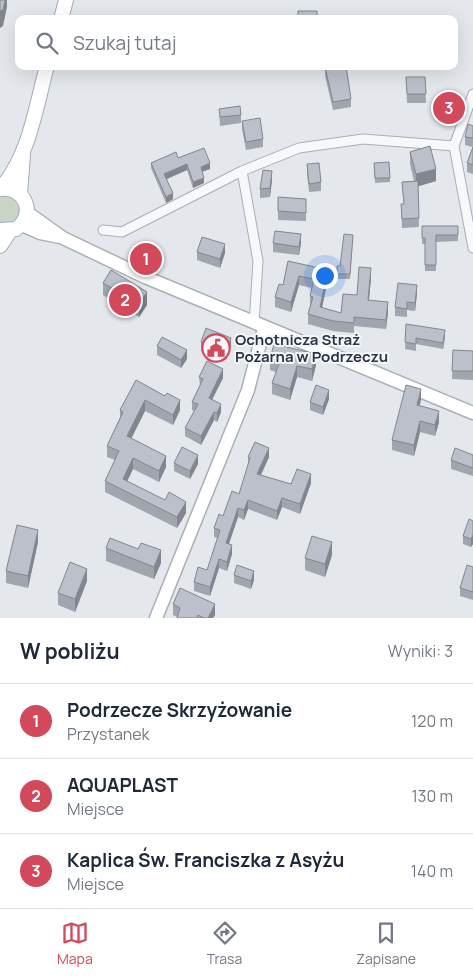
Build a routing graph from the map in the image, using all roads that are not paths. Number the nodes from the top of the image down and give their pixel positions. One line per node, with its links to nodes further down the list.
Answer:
1 (66, 0): 2 (main road)
2 (62, 15)
3 (46, 70): 6 (main road)
4 (473, 94): 5 (street)
5 (454, 146): 7 (street); 13 (street)
6 (24, 147): 8 (main road); 9 (main road)
7 (242, 171): 11 (street); 14 (street)
8 (0, 189): 9 (main road)
9 (20, 194): 10 (main road)
10 (15, 225): 12 (main road); 14 (street)
11 (103, 230)
12 (0, 246)
13 (473, 248)
14 (259, 326): 15 (street); 16 (street)
15 (473, 413)
16 (156, 618)

